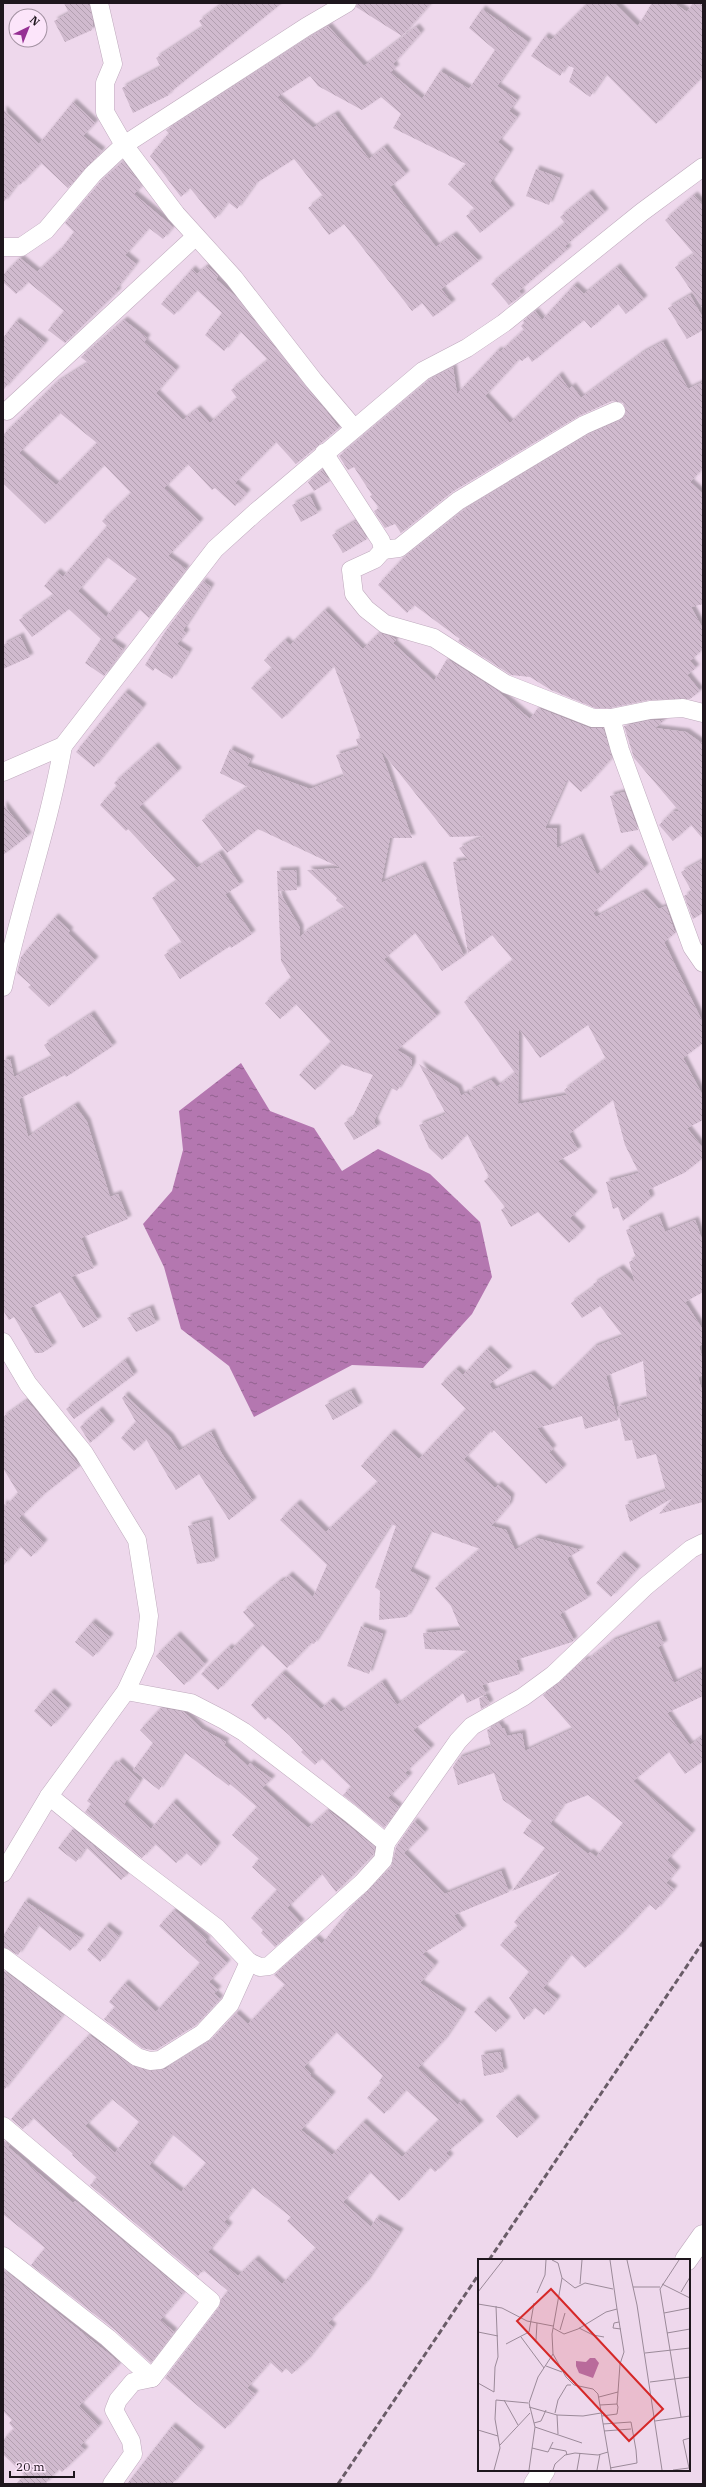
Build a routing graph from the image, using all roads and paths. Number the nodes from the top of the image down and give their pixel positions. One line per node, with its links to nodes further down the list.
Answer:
1 (99, 3): 3 (street)
2 (346, 3): 3 (street)
3 (124, 145): 5 (street); 6 (street)
4 (703, 167): 9 (street)
5 (195, 237): 7 (street); 9 (street)
6 (3, 247)
7 (7, 411)
8 (616, 411): 11 (street)
9 (354, 428): 10 (street)
10 (324, 454): 11 (street); 14 (street)
11 (384, 550): 13 (street)
12 (703, 713): 13 (street)
13 (612, 718): 16 (street)
14 (63, 746): 15 (street); 17 (street)
15 (3, 772)
16 (703, 963)
17 (3, 987)
18 (3, 1342): 20 (street)
19 (703, 1543): 22 (street)
20 (126, 1691): 21 (street); 22 (street)
21 (49, 1796): 23 (street); 25 (street)
22 (386, 1843): 25 (street)
23 (3, 1873)
24 (3, 1957): 25 (street)
25 (249, 1962)
26 (3, 2126): 30 (street)
27 (703, 2236): 29 (street)
28 (3, 2256): 30 (street)
29 (687, 2259)
30 (152, 2378): 32 (street)
31 (543, 2471): 33 (street)
32 (112, 2484)
33 (535, 2484)

